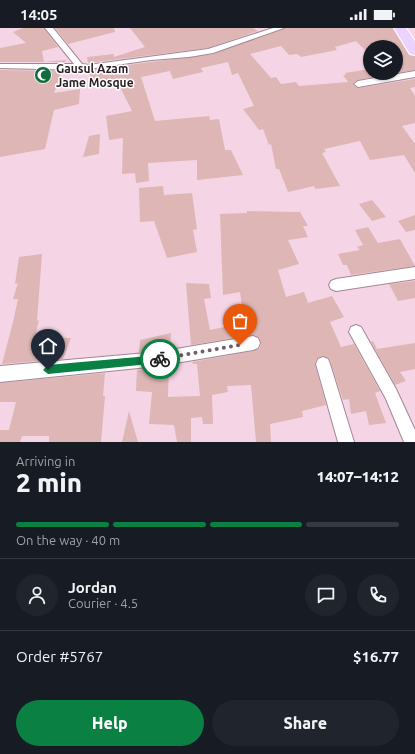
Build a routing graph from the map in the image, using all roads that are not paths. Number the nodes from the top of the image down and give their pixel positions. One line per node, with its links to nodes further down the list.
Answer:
1 (49, 28): 6 (street)
2 (280, 28): 6 (street)
3 (400, 28): 4 (main road)
4 (414, 47)
5 (0, 66): 6 (street)
6 (81, 68)
7 (415, 74): 8 (street)
8 (358, 84)
9 (415, 273): 10 (street)
10 (336, 285)
11 (356, 332): 16 (street)
12 (253, 343): 14 (street)
13 (323, 364): 15 (street)
14 (0, 374)
15 (346, 442)
16 (412, 442)

